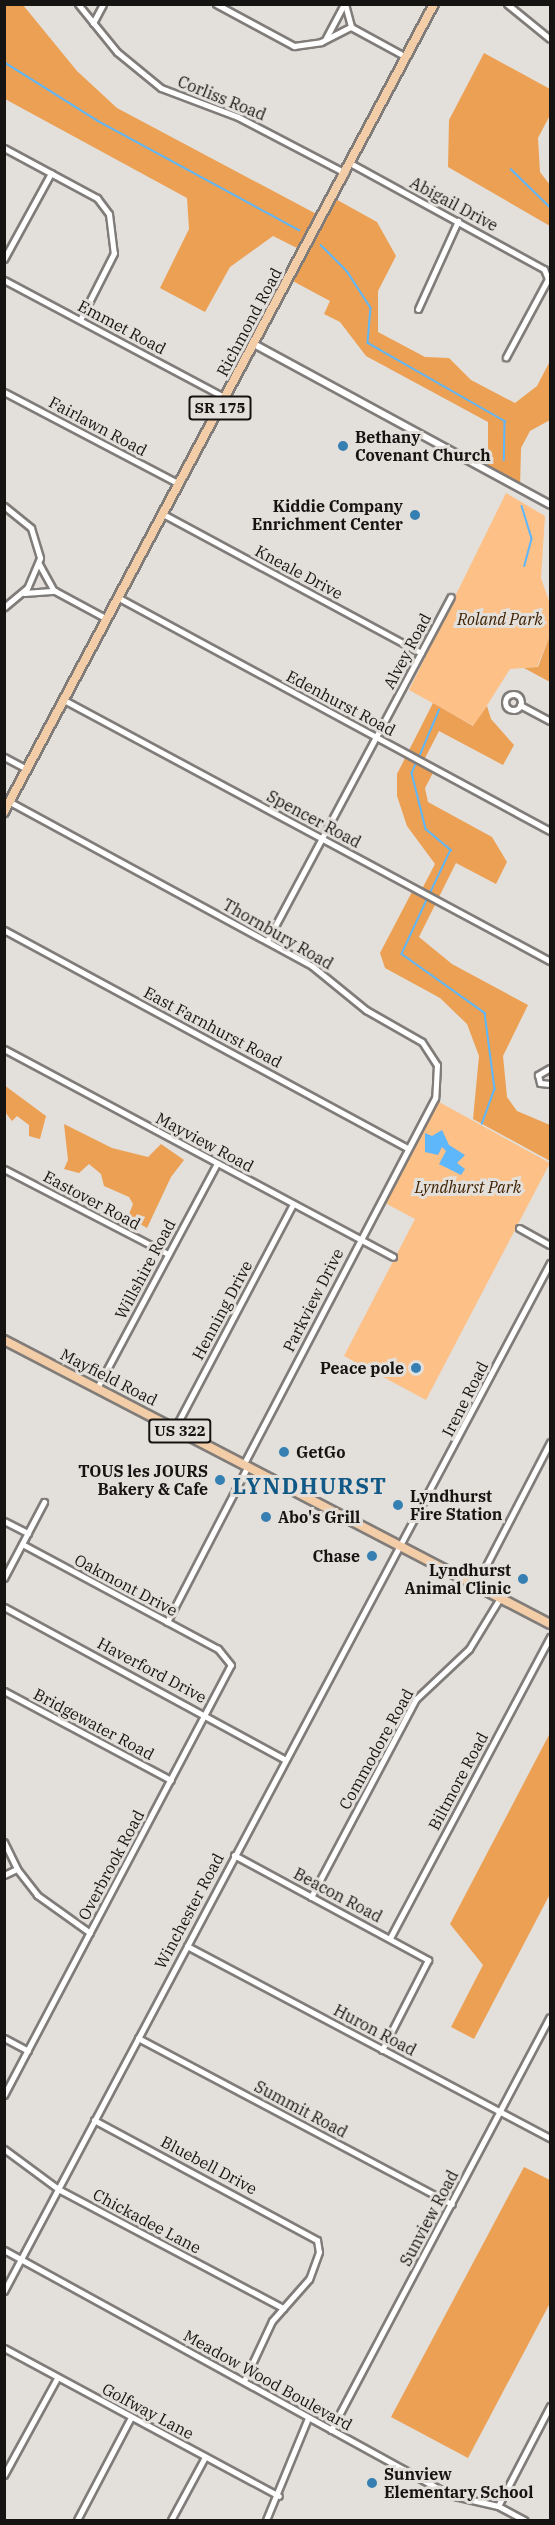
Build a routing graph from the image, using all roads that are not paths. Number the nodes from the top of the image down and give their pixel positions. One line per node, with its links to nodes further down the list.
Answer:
1 (78, 4): 7 (street, Corliss Road)
2 (103, 4): 7 (street)
3 (216, 4): 9 (street)
4 (345, 4): 8 (street); 9 (street)
5 (434, 4): 11 (main road, Richmond Road / SR 175)
6 (507, 4): 10 (street)
7 (93, 23): 15 (street, Corliss Road)
8 (351, 27): 9 (street); 11 (street)
9 (325, 39)
10 (550, 39)
11 (406, 57): 13 (main road, Richmond Road / SR 175)
12 (4, 148): 14 (street)
13 (350, 164): 15 (main road, Richmond Road / SR 175); 16 (street, Abigail Drive)
14 (51, 173): 17 (street); 20 (street)
15 (345, 173): 21 (main road, Richmond Road / SR 175)
16 (458, 221): 19 (street); 22 (street, Abigail Drive)
17 (4, 259)
18 (4, 280): 20 (street, Emmet Road)
19 (418, 309)
20 (80, 320): 24 (street, Emmet Road)
21 (254, 344): 24 (main road, Richmond Road / SR 175); 26 (street)
22 (506, 357)
23 (4, 392): 25 (street, Fairlawn Road)
24 (226, 398): 25 (main road, Richmond Road / SR 175)
25 (179, 484): 28 (main road, Richmond Road / SR 175)
26 (550, 505)
27 (4, 506): 29 (street)
28 (163, 514): 33 (main road, Richmond Road / SR 175); 36 (street, Kneale Drive)
29 (39, 561): 30 (street); 31 (street)
30 (55, 591): 31 (street); 35 (street)
31 (22, 594): 34 (street)
32 (451, 597): 36 (street, Alvey Road)
33 (119, 598): 35 (main road, Richmond Road / SR 175); 40 (street, Edenhurst Road)
34 (4, 607)
35 (107, 620): 37 (main road, Richmond Road / SR 175)
36 (421, 653): 40 (street, Alvey Road)
37 (64, 700): 42 (main road, Richmond Road / SR 175); 46 (street, Spencer Road)
38 (520, 705): 39 (street)
39 (550, 722)
40 (376, 737): 45 (street, Edenhurst Road); 46 (street, Alvey Road)
41 (4, 758): 42 (street)
42 (27, 769): 43 (main road, Richmond Road / SR 175)
43 (10, 802): 44 (main road, Richmond Road / SR 175); 48 (street, Thornbury Road)
44 (4, 812)
45 (550, 831)
46 (322, 838): 48 (street, Alvey Road); 49 (street, Spencer Road)
47 (4, 930): 53 (street, East Farnhurst Road)
48 (267, 941): 53 (street, Thornbury Road)
49 (550, 961)
50 (4, 1049): 54 (street, Mayview Road)
51 (550, 1066): 52 (street)
52 (550, 1084)
53 (408, 1148): 58 (street, Parkview Drive)
54 (217, 1163): 56 (street, Mayview Road); 60 (street, Willshire Road)
55 (4, 1169): 60 (street, Eastover Road)
56 (293, 1204): 58 (street, Mayview Road); 65 (street, Henning Drive)
57 (519, 1228): 59 (street)
58 (359, 1239): 61 (street, Mayview Road); 67 (street, Parkview Drive)
59 (550, 1245)
60 (168, 1254): 64 (street, Willshire Road)
61 (393, 1257)
62 (550, 1263): 72 (street, Irene Road)
63 (4, 1340): 64 (main road, Mayfield Road / US 322)
64 (97, 1388): 65 (main road, Mayfield Road / US 322)
65 (175, 1428): 67 (main road, Mayfield Road / US 322)
66 (550, 1442): 74 (street)
67 (246, 1465): 72 (main road, Mayfield Road / US 322); 77 (street, Parkview Drive)
68 (44, 1502): 70 (street)
69 (4, 1521): 70 (street)
70 (28, 1533): 71 (street)
71 (22, 1544): 73 (street); 77 (street, Oakmont Drive)
72 (401, 1546): 74 (main road, Mayfield Road / US 322); 83 (street, Winchester Road)
73 (4, 1578)
74 (476, 1585): 75 (main road, Mayfield Road / US 322)
75 (500, 1598): 78 (main road, Mayfield Road / US 322); 89 (street, Commodore Road)
76 (4, 1607): 82 (street, Haverford Drive)
77 (167, 1622): 80 (street, Oakmont Drive)
78 (550, 1624)
79 (550, 1636): 91 (street, Biltmore Road)
80 (218, 1649): 82 (street, Overbrook Road)
81 (4, 1691): 84 (street, Bridgewater Road)
82 (206, 1714): 83 (street, Haverford Drive); 84 (street, Overbrook Road)
83 (284, 1759): 86 (street, Winchester Road)
84 (171, 1780): 90 (street, Overbrook Road)
85 (4, 1842): 87 (street)
86 (234, 1856): 89 (street, Beacon Road); 92 (street, Winchester Road)
87 (16, 1869): 88 (street); 90 (street)
88 (4, 1875)
89 (311, 1897): 91 (street, Beacon Road)
90 (90, 1933): 96 (street, Overbrook Road)
91 (390, 1938): 97 (street, Beacon Road)
92 (187, 1946): 95 (street, Winchester Road); 97 (street, Huron Road)
93 (550, 2017): 99 (street, Sunview Road)
94 (4, 2038): 96 (street)
95 (138, 2038): 100 (street, Winchester Road); 104 (street, Summit Road)
96 (28, 2050): 98 (street, Overbrook Road)
97 (382, 2050): 99 (street, Huron Road)
98 (4, 2095)
99 (500, 2112): 101 (street, Huron Road); 104 (street, Sunview Road)
100 (94, 2120): 103 (street, Winchester Road); 108 (street, Bluebell Drive)
101 (550, 2138)
102 (4, 2149): 103 (street, Chickadee Lane)
103 (58, 2189): 106 (street, Winchester Road); 108 (street, Chickadee Lane)
104 (452, 2204): 115 (street, Sunview Road)
105 (4, 2250): 106 (street, Meadow Wood Boulevard)
106 (20, 2261): 107 (street, Winchester Road); 111 (street, Meadow Wood Boulevard)
107 (4, 2291)
108 (283, 2308): 111 (street)
109 (4, 2348): 110 (street, Golfway Lane)
110 (57, 2378): 113 (street, Golfway Lane); 117 (street)
111 (244, 2381): 114 (street, Meadow Wood Boulevard)
112 (550, 2406): 119 (street)
113 (132, 2417): 116 (street, Golfway Lane); 120 (street)
114 (308, 2418): 115 (street, Meadow Wood Boulevard); 118 (street)
115 (331, 2430): 119 (street, Meadow Wood Boulevard)
116 (205, 2457): 118 (street, Golfway Lane); 121 (street)
117 (4, 2475)
118 (279, 2496): 122 (street)
119 (498, 2506): 123 (street, Meadow Wood Boulevard)
120 (77, 2520)
121 (171, 2520)
122 (266, 2520)
123 (524, 2520)

